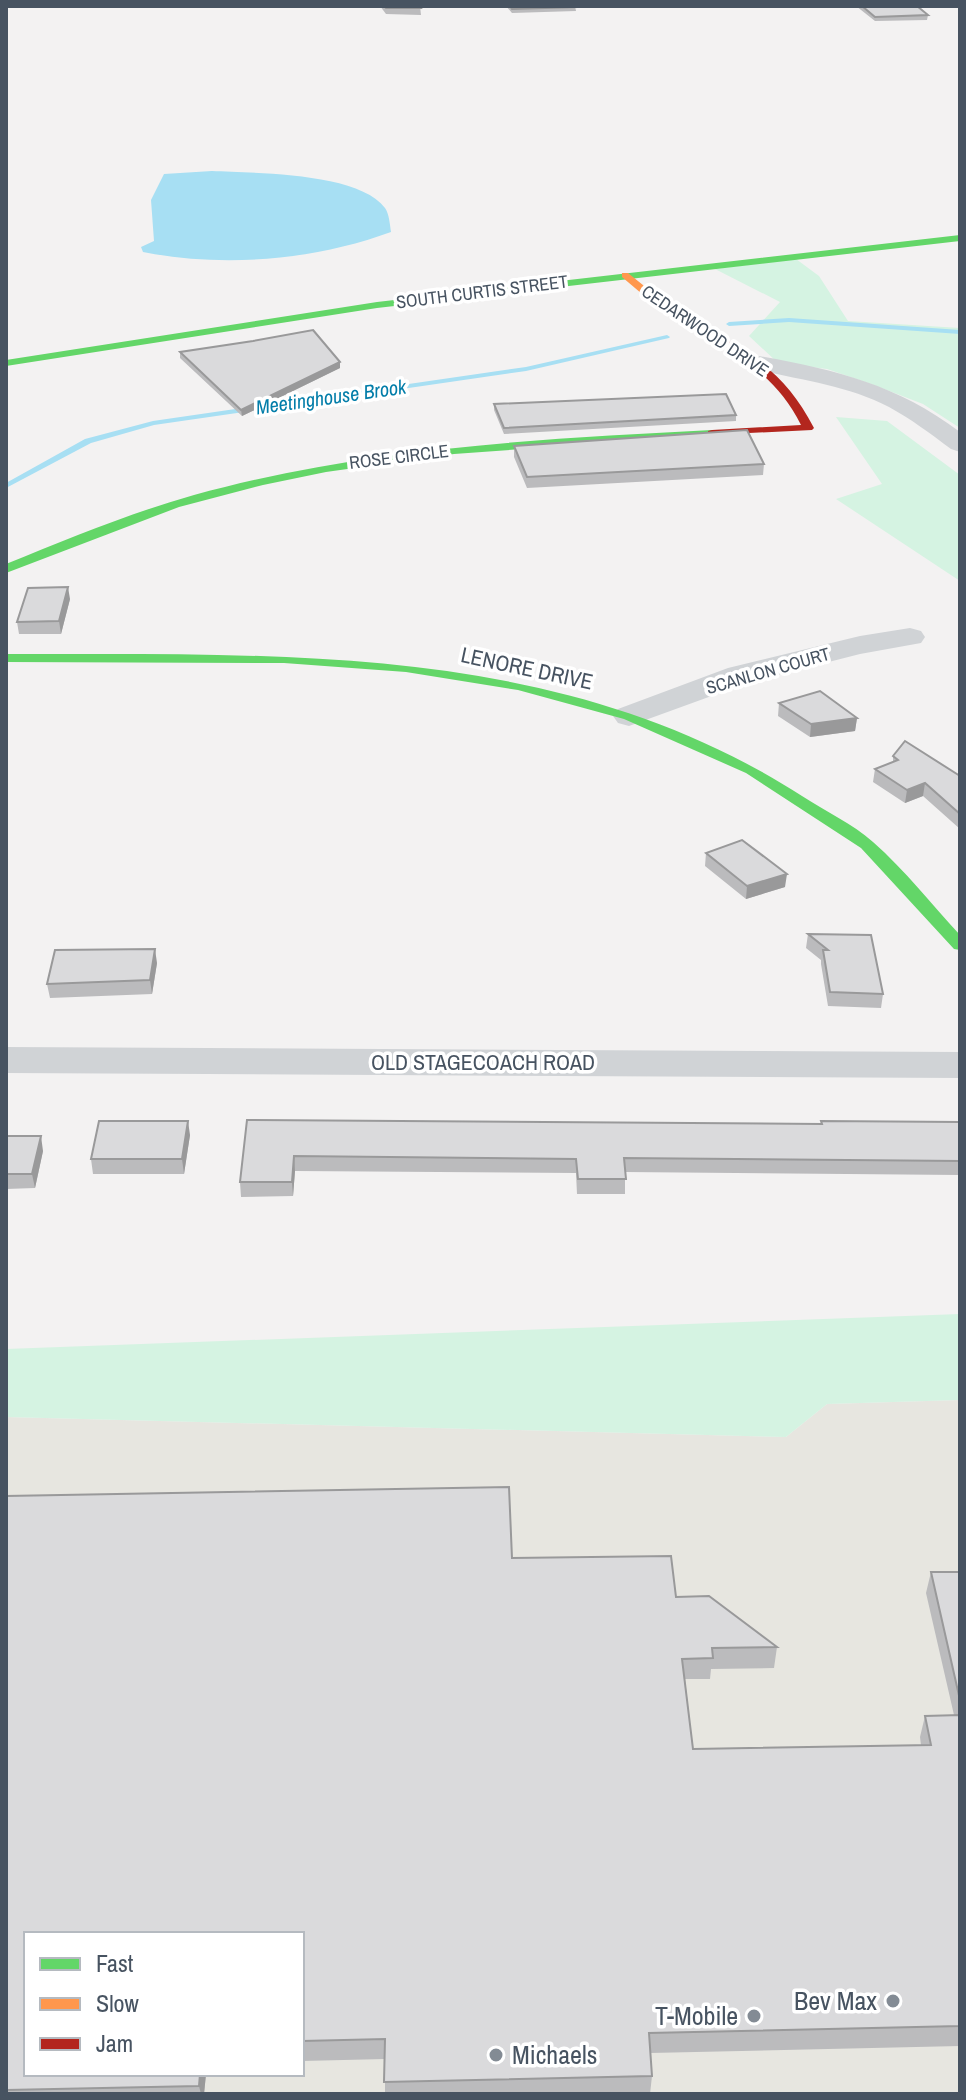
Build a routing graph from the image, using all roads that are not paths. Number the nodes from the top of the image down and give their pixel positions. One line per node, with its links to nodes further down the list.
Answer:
1 (960, 238): 2 (street, SOUTH CURTIS STREET)
2 (625, 275): 3 (street, SOUTH CURTIS STREET); 4 (street, CEDARWOOD DRIVE)
3 (6, 363)
4 (759, 363): 5 (street, CEDARWOOD DRIVE); 6 (street)
5 (808, 428): 7 (street, ROSE CIRCLE)
6 (960, 444)
7 (6, 569)
8 (910, 637): 10 (street, SCANLON COURT)
9 (6, 658): 10 (street, LENORE DRIVE)
10 (629, 716): 11 (street, LENORE DRIVE)
11 (960, 945)
12 (6, 1060): 13 (street, OLD STAGECOACH ROAD)
13 (960, 1065)

